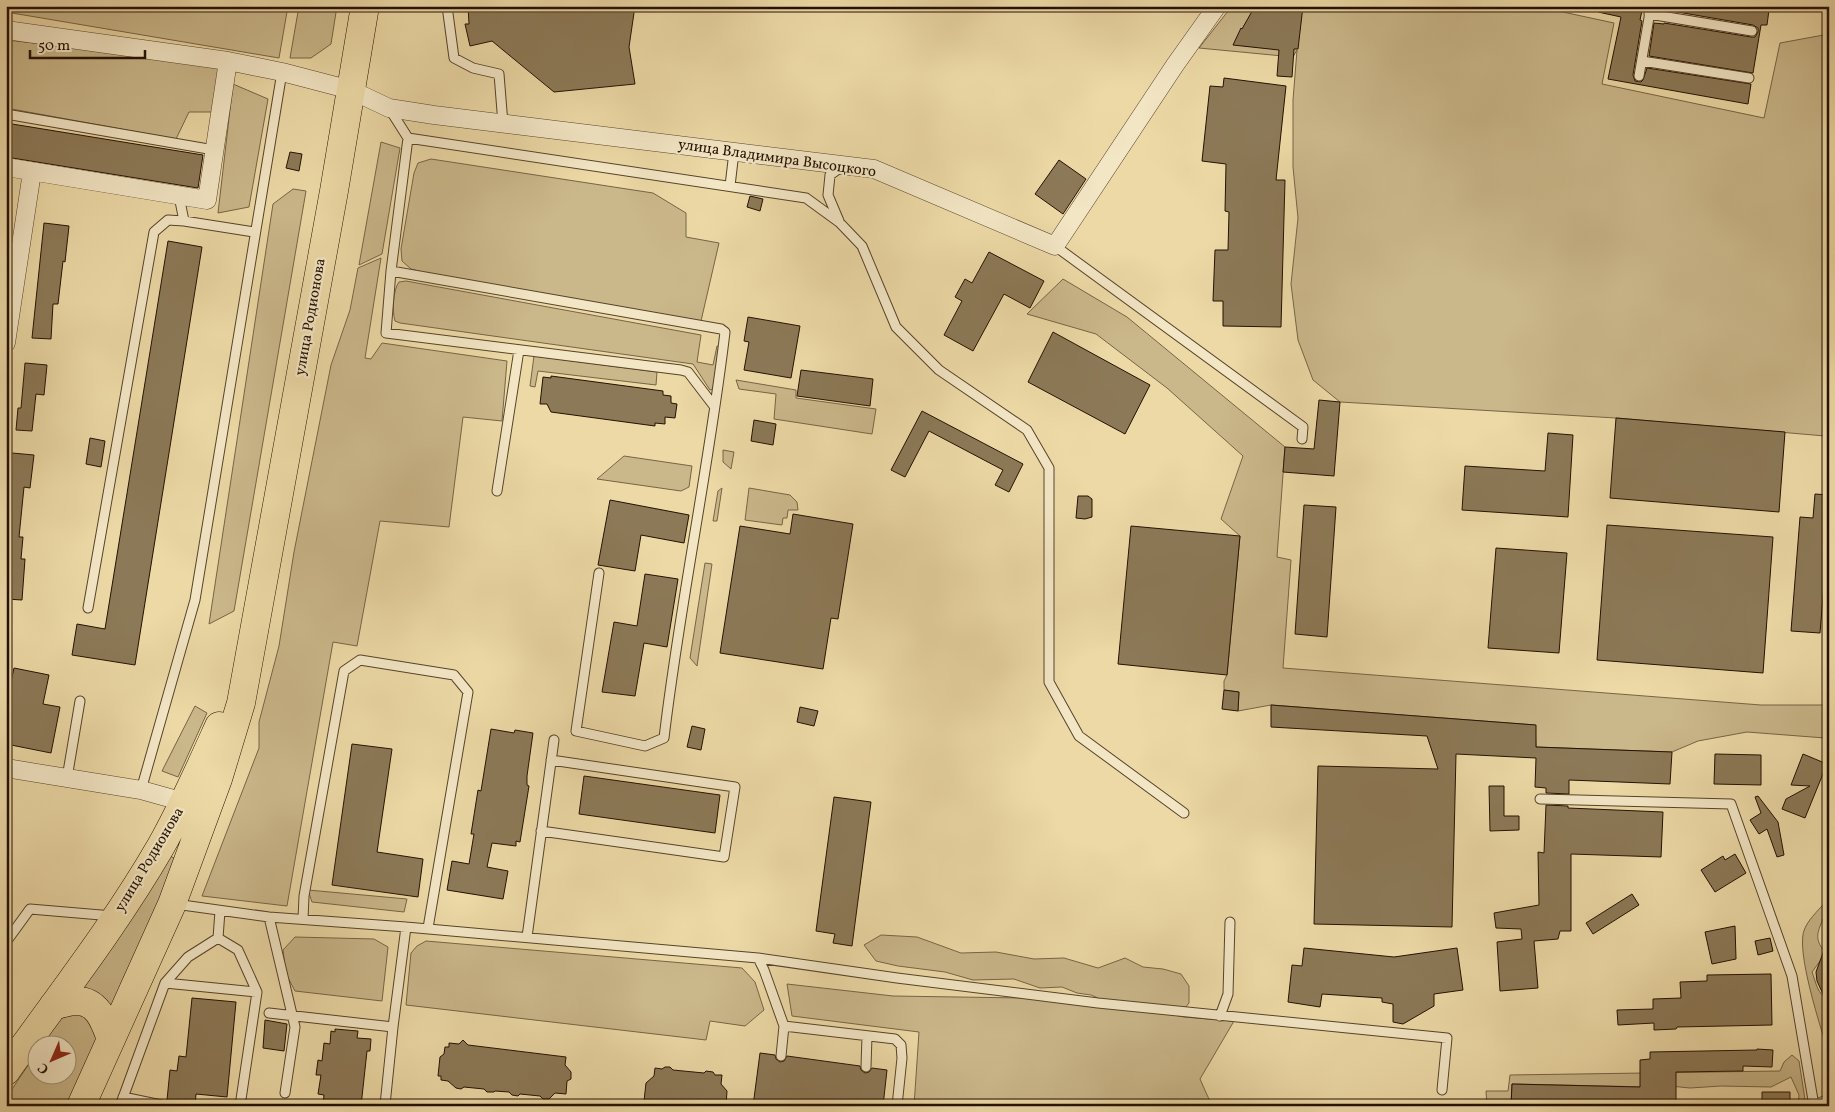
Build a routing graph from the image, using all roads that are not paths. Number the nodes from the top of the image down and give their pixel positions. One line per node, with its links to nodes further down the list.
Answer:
1 (365, 6): 12 (main road, улица Родионова)
2 (447, 6): 15 (lane)
3 (1218, 6): 27 (street)
4 (1650, 10): 6 (lane); 8 (lane)
5 (6, 30): 7 (street, улица Владимира Высоцкого)
6 (1752, 30)
7 (228, 61): 9 (street, улица Владимира Высоцкого); 17 (street)
8 (1642, 61): 10 (lane); 11 (lane)
9 (282, 72): 12 (street, улица Владимира Высоцкого); 26 (lane)
10 (1639, 76)
11 (1749, 78)
12 (351, 90): 13 (street, улица Владимира Высоцкого); 36 (main road, улица Родионова)
13 (389, 108): 15 (street, улица Владимира Высоцкого); 16 (lane)
14 (6, 114): 17 (lane)
15 (503, 124): 18 (street, улица Владимира Высоцкого)
16 (408, 138): 22 (lane); 28 (lane)
17 (214, 150): 23 (street)
18 (734, 152): 19 (street, улица Владимира Высоцкого); 22 (lane)
19 (844, 166): 25 (lane); 27 (street, улица Владимира Высоцкого)
20 (6, 167): 21 (street)
21 (32, 172): 23 (street); 29 (street)
22 (730, 186): 25 (lane)
23 (178, 196): 24 (lane)
24 (184, 221): 26 (lane); 35 (lane)
25 (839, 222): 45 (lane)
26 (254, 232): 42 (lane)
27 (1055, 246): 32 (lane)
28 (391, 271): 30 (lane); 31 (lane)
29 (6, 343)
30 (519, 350): 31 (lane); 33 (lane)
31 (714, 406): 34 (lane)
32 (1302, 439)
33 (496, 491)
34 (599, 573)
35 (88, 608)
36 (255, 628): 44 (main road, улица Родионова); 47 (main road, улица Родионова)
37 (80, 701): 41 (lane)
38 (554, 740): 39 (lane)
39 (551, 760): 46 (lane); 46 (lane)
40 (6, 768): 41 (street)
41 (67, 778): 42 (street)
42 (140, 790): 44 (street)
43 (1540, 798): 76 (lane)
44 (184, 802): 49 (main road, улица Родионова)
45 (1184, 813)
46 (541, 831): 55 (lane)
47 (172, 904): 48 (lane); 68 (main road, улица Родионова)
48 (220, 911): 50 (lane); 56 (lane)
49 (116, 917): 57 (lane); 61 (main road, улица Родионова)
50 (269, 917): 51 (lane); 63 (lane)
51 (303, 919): 53 (lane); 54 (lane)
52 (1230, 922): 64 (lane)
53 (406, 926): 54 (lane); 66 (lane)
54 (428, 928): 55 (lane)
55 (526, 937): 58 (lane)
56 (218, 938): 59 (lane); 60 (lane)
57 (6, 942)
58 (758, 958): 64 (lane); 65 (lane)
59 (165, 983): 60 (lane); 75 (lane)
60 (257, 992): 79 (lane)
61 (53, 1006): 68 (main road); 71 (main road, улица Родионова)
62 (269, 1013): 63 (lane)
63 (292, 1015): 66 (lane); 73 (lane)
64 (1220, 1016): 72 (lane)
65 (784, 1026): 67 (lane); 69 (lane)
66 (393, 1027): 80 (lane)
67 (867, 1036): 70 (lane); 81 (lane)
68 (112, 1039): 77 (main road, улица Родионова)
69 (781, 1056)
70 (866, 1067)
71 (6, 1072)
72 (1442, 1090)
73 (285, 1093)
74 (1829, 1099): 76 (lane)
75 (121, 1101): 78 (lane)
76 (1814, 1105)
77 (81, 1106)
78 (166, 1106)
79 (240, 1106)
80 (390, 1106)
81 (898, 1106)

